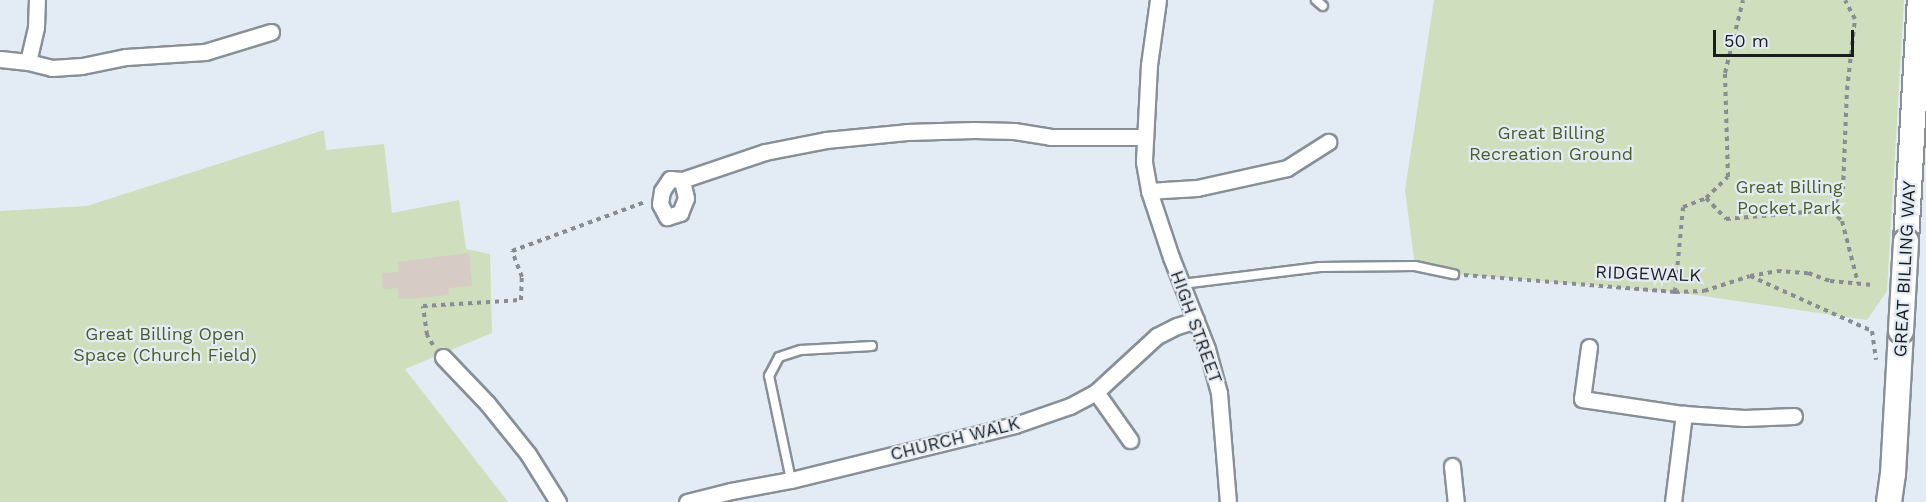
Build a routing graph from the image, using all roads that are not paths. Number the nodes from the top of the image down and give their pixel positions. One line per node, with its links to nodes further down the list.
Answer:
1 (37, 0): 8 (street)
2 (1158, 0): 9 (street, HIGH STREET)
3 (1316, 0): 5 (lane)
4 (1920, 0): 31 (main road, GREAT BILLING WAY, bridge)
5 (1323, 6)
6 (272, 32): 8 (street)
7 (0, 59): 8 (street)
8 (28, 62)
9 (1144, 137): 11 (street); 12 (street, HIGH STREET)
10 (1328, 142): 12 (street)
11 (682, 180): 11 (street)
12 (1149, 191): 14 (street, HIGH STREET)
13 (1454, 274): 14 (lane)
14 (1182, 284): 15 (street, HIGH STREET)
15 (1196, 320): 19 (street, CHURCH WALK); 28 (street, HIGH STREET)
16 (872, 346): 24 (lane)
17 (1589, 347): 20 (street)
18 (443, 357): 26 (street)
19 (1096, 392): 22 (street); 24 (street, CHURCH WALK)
20 (1684, 414): 21 (street); 30 (street)
21 (1794, 416)
22 (1130, 440)
23 (1452, 466): 29 (street)
24 (791, 480): 25 (street, CHURCH WALK)
25 (731, 496): 27 (street, CHURCH WALK)
26 (558, 502)
27 (687, 502)
28 (1228, 502)
29 (1456, 502)
30 (1673, 502)
31 (1889, 502)

